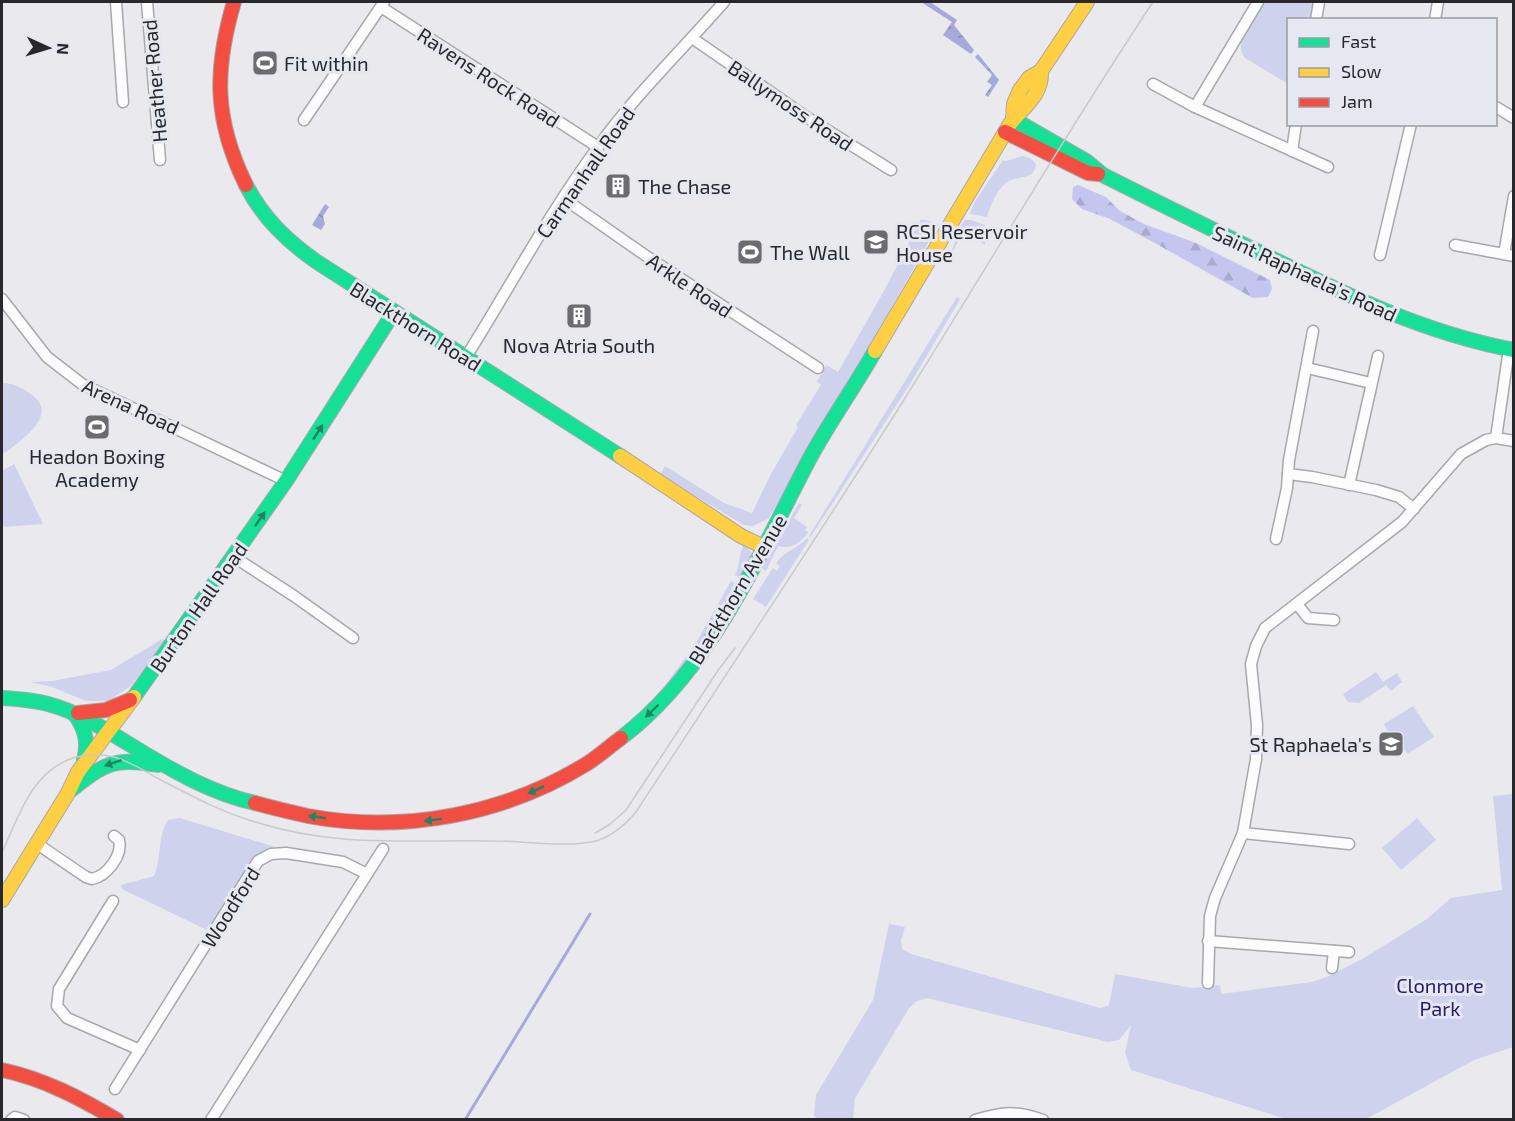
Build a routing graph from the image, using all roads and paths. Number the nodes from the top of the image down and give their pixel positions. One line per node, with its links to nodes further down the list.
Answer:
1 (116, 2): 14 (street)
2 (147, 2): 25 (street, Heather Road)
3 (234, 2): 35 (main road, Blackthorn Road)
4 (724, 2): 12 (street, Carmanhall Road)
5 (1087, 2): 18 (main road, Blackthorn Avenue)
6 (1258, 2): 15 (street)
7 (1319, 2): 10 (street)
8 (1438, 2): 11 (street)
9 (383, 4): 19 (street); 23 (street, Ravens Rock Road)
10 (1316, 18)
11 (1435, 18)
12 (692, 38): 23 (street, Carmanhall Road); 27 (street, Ballymoss Road)
13 (1153, 84): 15 (street)
14 (123, 102)
15 (1195, 107): 24 (street)
16 (1497, 108): 17 (street)
17 (1514, 118)
18 (1013, 119): 22 (main road, Blackthorn Avenue); 28 (main road, Saint Raphaela’s Road)
19 (304, 120)
20 (1296, 126): 24 (street)
21 (1411, 126): 32 (street)
22 (1005, 132): 28 (main road, Saint Raphaela’s Road); 50 (main road, Blackthorn Avenue)
23 (598, 147): 30 (street, Carmanhall Road)
24 (1292, 151): 26 (street)
25 (160, 160)
26 (1328, 167)
27 (891, 170)
28 (1104, 174): 37 (main road, Saint Raphaela’s Road)
29 (1514, 196): 33 (street)
30 (564, 198): 39 (street, Carmanhall Road); 40 (street, Arkle Road)
31 (1455, 245): 33 (street)
32 (1380, 255)
33 (1509, 255)
34 (2, 299): 46 (street, Arena Road)
35 (394, 312): 39 (main road, Blackthorn Road); 46 (main road, Burton Hall Road, one-way to 35)
36 (1314, 331): 41 (street)
37 (1511, 350): 43 (street)
38 (1378, 356): 42 (street)
39 (466, 357): 50 (main road, Blackthorn Road)
40 (818, 368)
41 (1307, 368): 42 (street); 45 (street)
42 (1371, 383): 47 (street)
43 (1496, 438): 44 (street); 48 (street)
44 (1514, 441)
45 (1288, 474): 47 (street); 49 (street)
46 (286, 481): 51 (main road, Burton Hall Road, one-way to 46)
47 (1349, 485): 48 (street)
48 (1414, 509): 52 (street)
49 (1276, 539)
50 (764, 547): 61 (main road, Blackthorn Avenue, one-way to 61)
51 (234, 556): 54 (street); 56 (main road, Burton Hall Road)
52 (1297, 604): 53 (street); 63 (street)
53 (1334, 620)
54 (353, 638)
55 (2, 698): 57 (main road, Blackthorn Avenue)
56 (130, 703): 57 (main road); 58 (main road, Burton Hall Road); 59 (main road)
57 (74, 713): 58 (main road, Blackthorn Avenue); 60 (main road)
58 (109, 731): 59 (main road, Blackthorn Avenue); 60 (main road, Burton Hall Road)
59 (138, 748): 61 (main road, Blackthorn Avenue)
60 (82, 765): 62 (main road, Burton Hall Road)
61 (167, 767): 62 (main road, Blackthorn Avenue, one-way to 62)
62 (68, 793): 65 (main road, Burton Hall Road)
63 (1243, 833): 66 (street); 71 (street)
64 (114, 836): 65 (street)
65 (36, 843): 69 (main road, Burton Hall Road)
66 (1349, 844)
67 (383, 849): 68 (street)
68 (367, 874): 76 (street, Woodford); 82 (street)
69 (2, 900)
70 (113, 901): 76 (street)
71 (1208, 941): 72 (street); 75 (street)
72 (1334, 951): 73 (street); 74 (street)
73 (1349, 952)
74 (1332, 968)
75 (1209, 982)
76 (140, 1050): 78 (street, Woodford)
77 (2, 1070): 81 (main road)
78 (115, 1089)
79 (11, 1119): 80 (street)
80 (24, 1119)
81 (117, 1119)
82 (211, 1119)
83 (975, 1119): 84 (street)
84 (1043, 1119)

